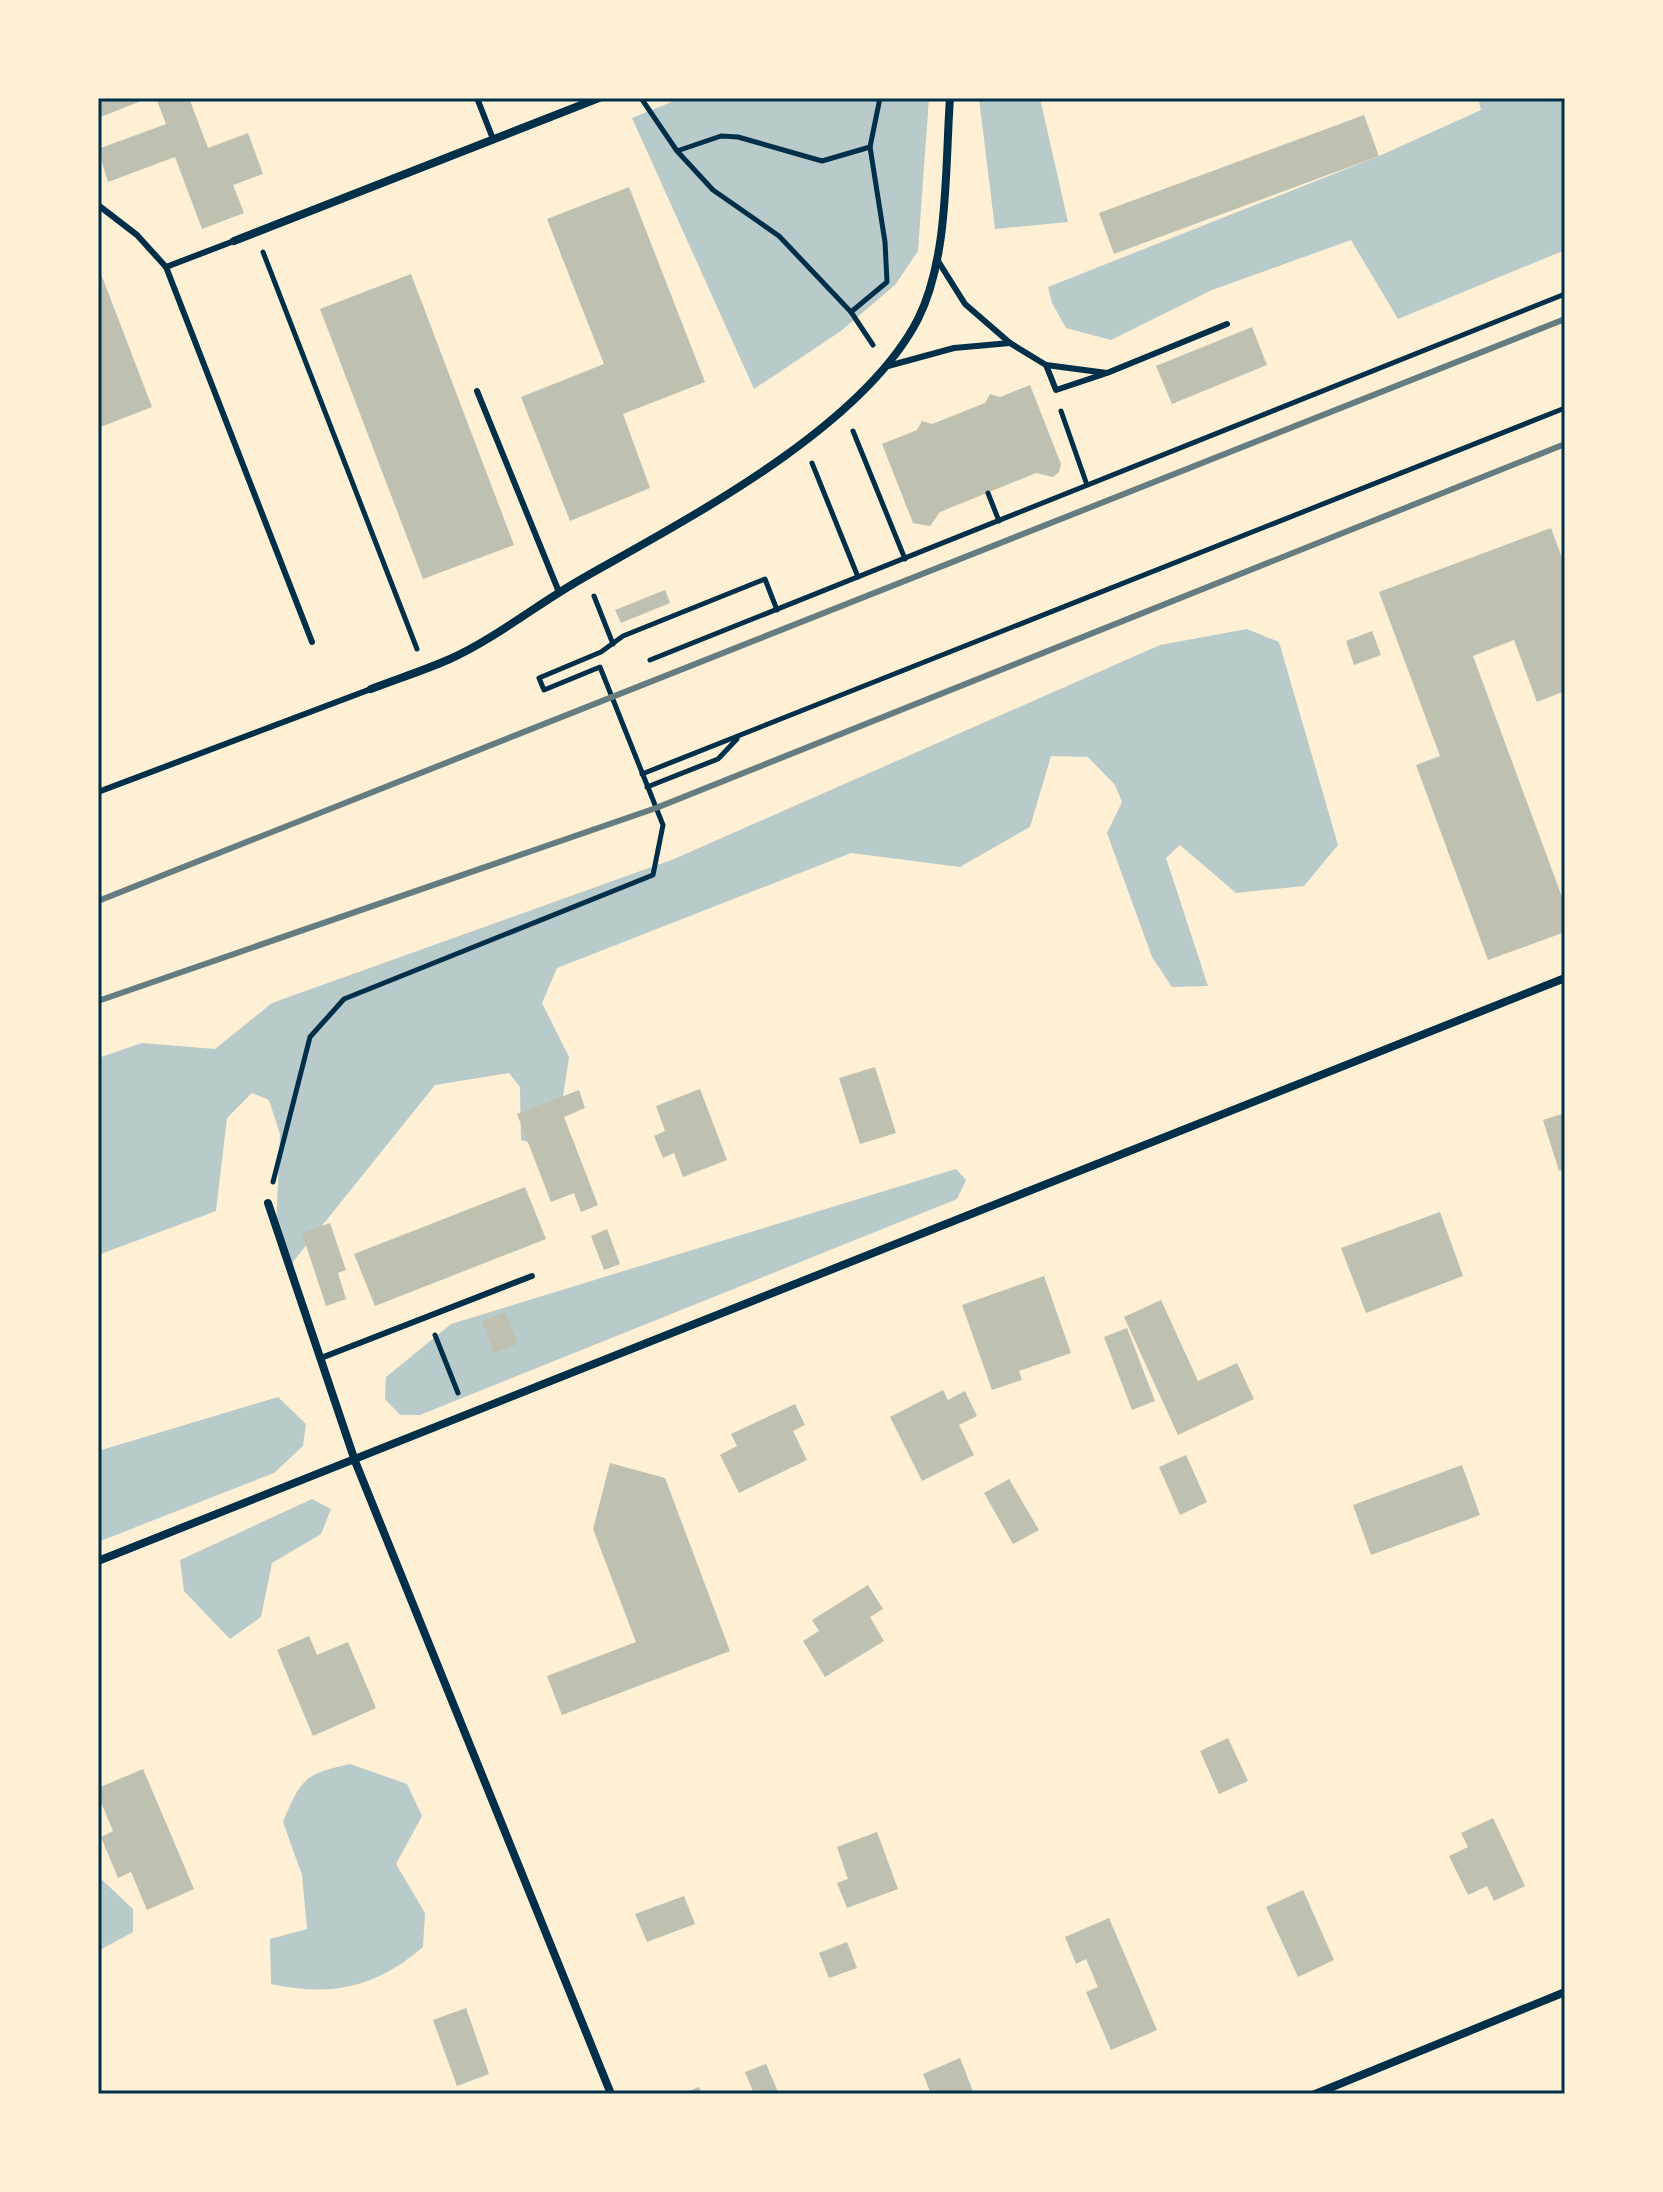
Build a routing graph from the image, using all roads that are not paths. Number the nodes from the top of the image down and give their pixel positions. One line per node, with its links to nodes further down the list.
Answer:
1 (477, 98): 4 (lane)
2 (599, 98): 4 (street)
3 (950, 98): 7 (street)
4 (493, 139): 6 (street)
5 (98, 205): 8 (lane)
6 (234, 241): 8 (lane)
7 (938, 261): 10 (lane); 12 (street)
8 (166, 267): 16 (lane)
9 (1227, 324): 13 (lane)
10 (1010, 343): 11 (lane); 12 (lane)
11 (1046, 365): 13 (lane); 13 (lane)
12 (887, 366): 15 (street)
13 (1107, 373)
14 (477, 391): 15 (lane)
15 (559, 592): 17 (street)
16 (312, 642)
17 (371, 689): 18 (lane)
18 (98, 792)
19 (1565, 978): 23 (street)
20 (268, 1203): 22 (street)
21 (532, 1276): 22 (lane)
22 (321, 1358): 23 (street)
23 (355, 1461): 24 (street); 26 (street)
24 (98, 1561)
25 (1565, 1992): 27 (street)
26 (611, 2094)
27 (1315, 2094)

